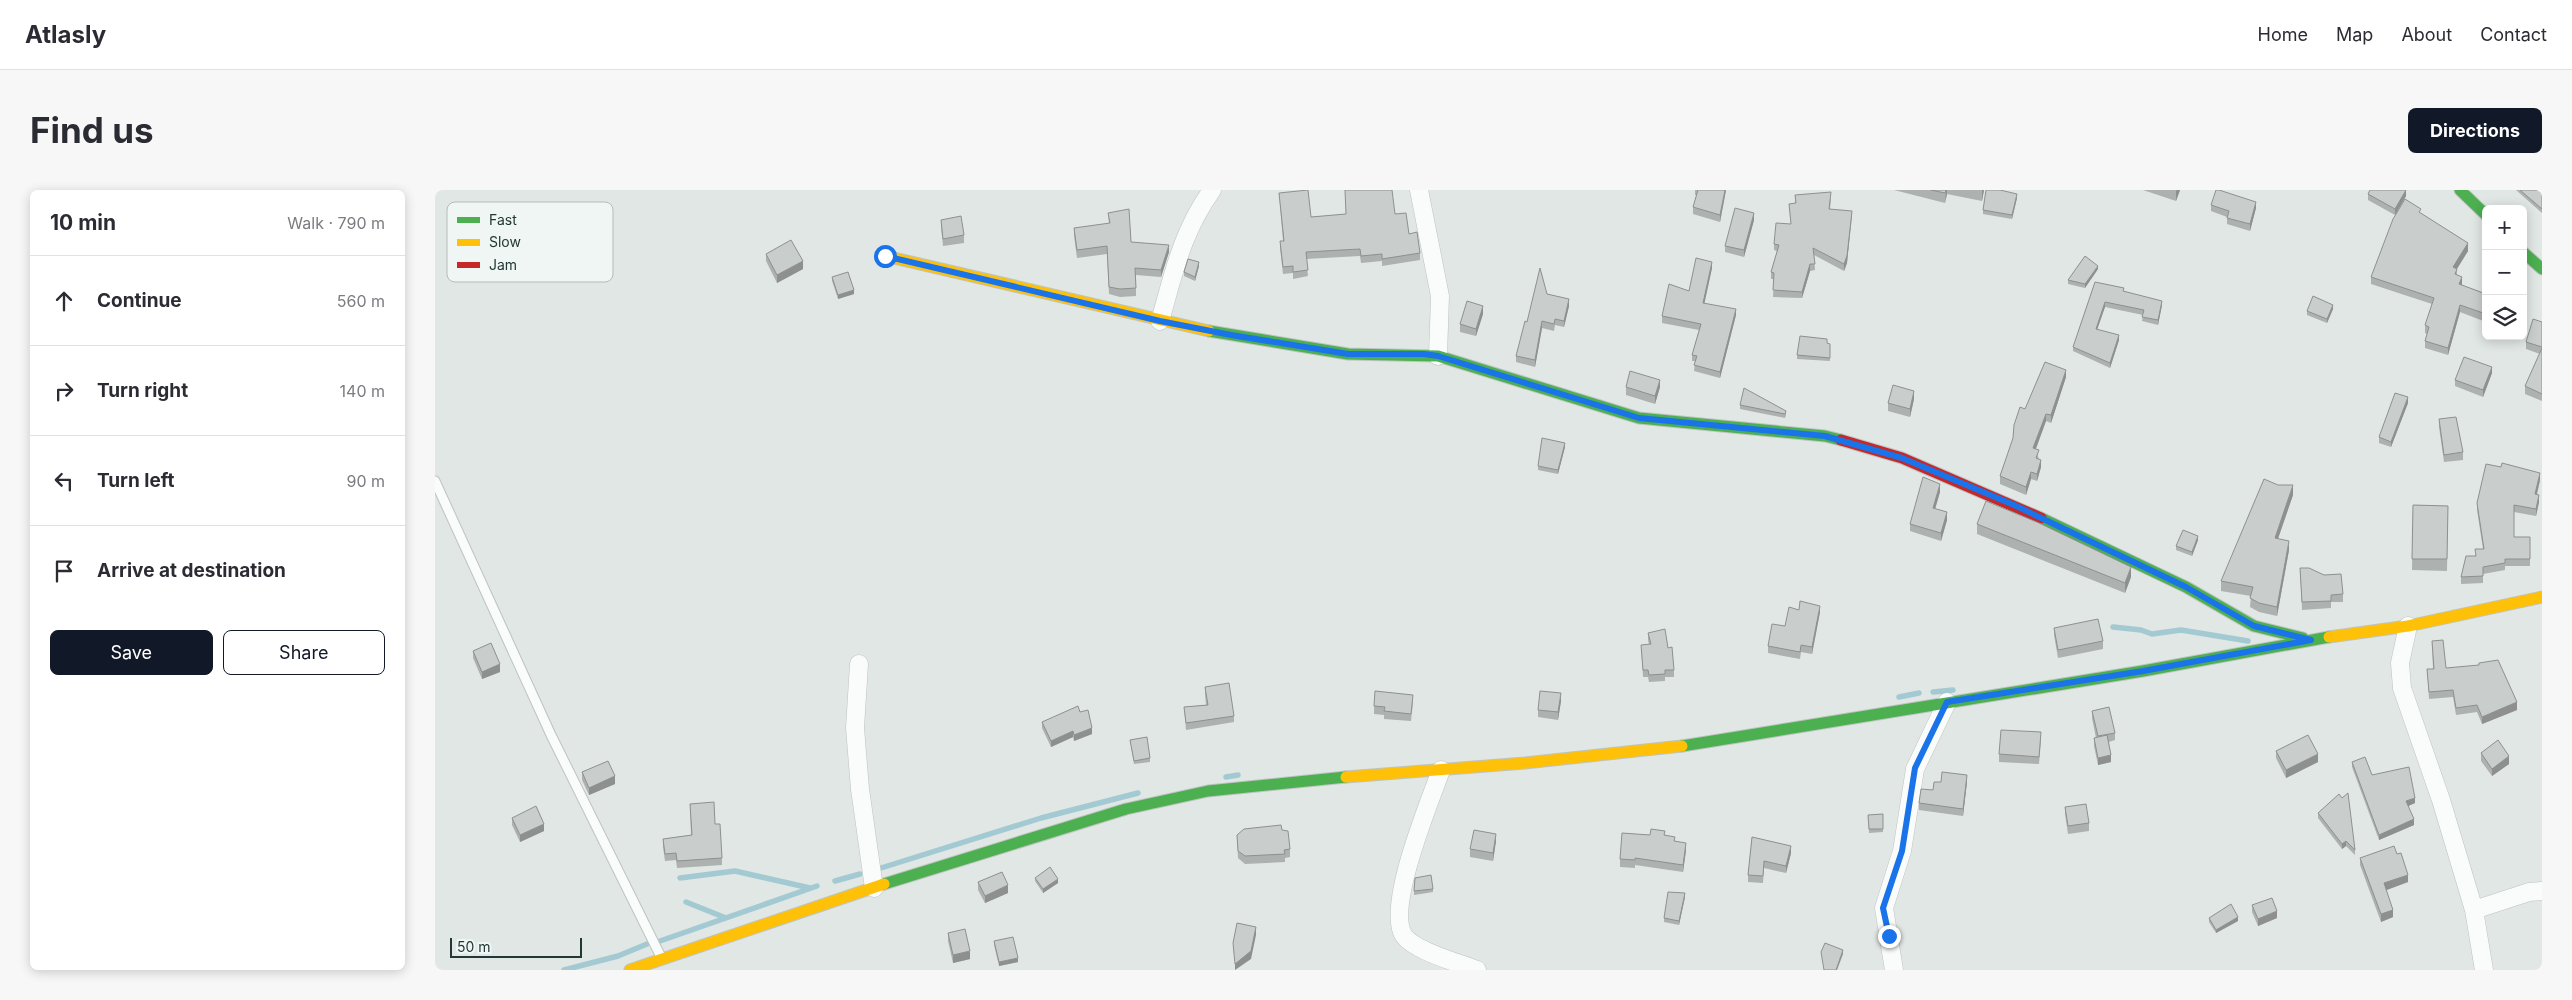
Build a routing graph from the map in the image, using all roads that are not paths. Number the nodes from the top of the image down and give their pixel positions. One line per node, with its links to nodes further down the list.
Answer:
1 (1212, 190): 8 (street)
2 (1419, 190): 9 (street)
3 (2460, 190): 4 (street)
4 (2482, 211)
5 (885, 256): 8 (street)
6 (2527, 256): 7 (street)
7 (2542, 269)
8 (1160, 321): 9 (street)
9 (1438, 356): 14 (street)
10 (435, 481): 22 (lane)
11 (2542, 597): 12 (street)
12 (2456, 616): 13 (street); 15 (street)
13 (2408, 626): 14 (street); 15 (street)
14 (2311, 640): 17 (street)
15 (2400, 663): 21 (street)
16 (859, 664): 19 (street)
17 (1947, 702): 18 (street); 25 (street)
18 (1441, 770): 19 (street); 24 (street)
19 (874, 888): 22 (street)
20 (2542, 891): 21 (street)
21 (2474, 910): 26 (street)
22 (662, 958): 23 (street)
23 (630, 970)
24 (1477, 970)
25 (1894, 970)
26 (2484, 970)

